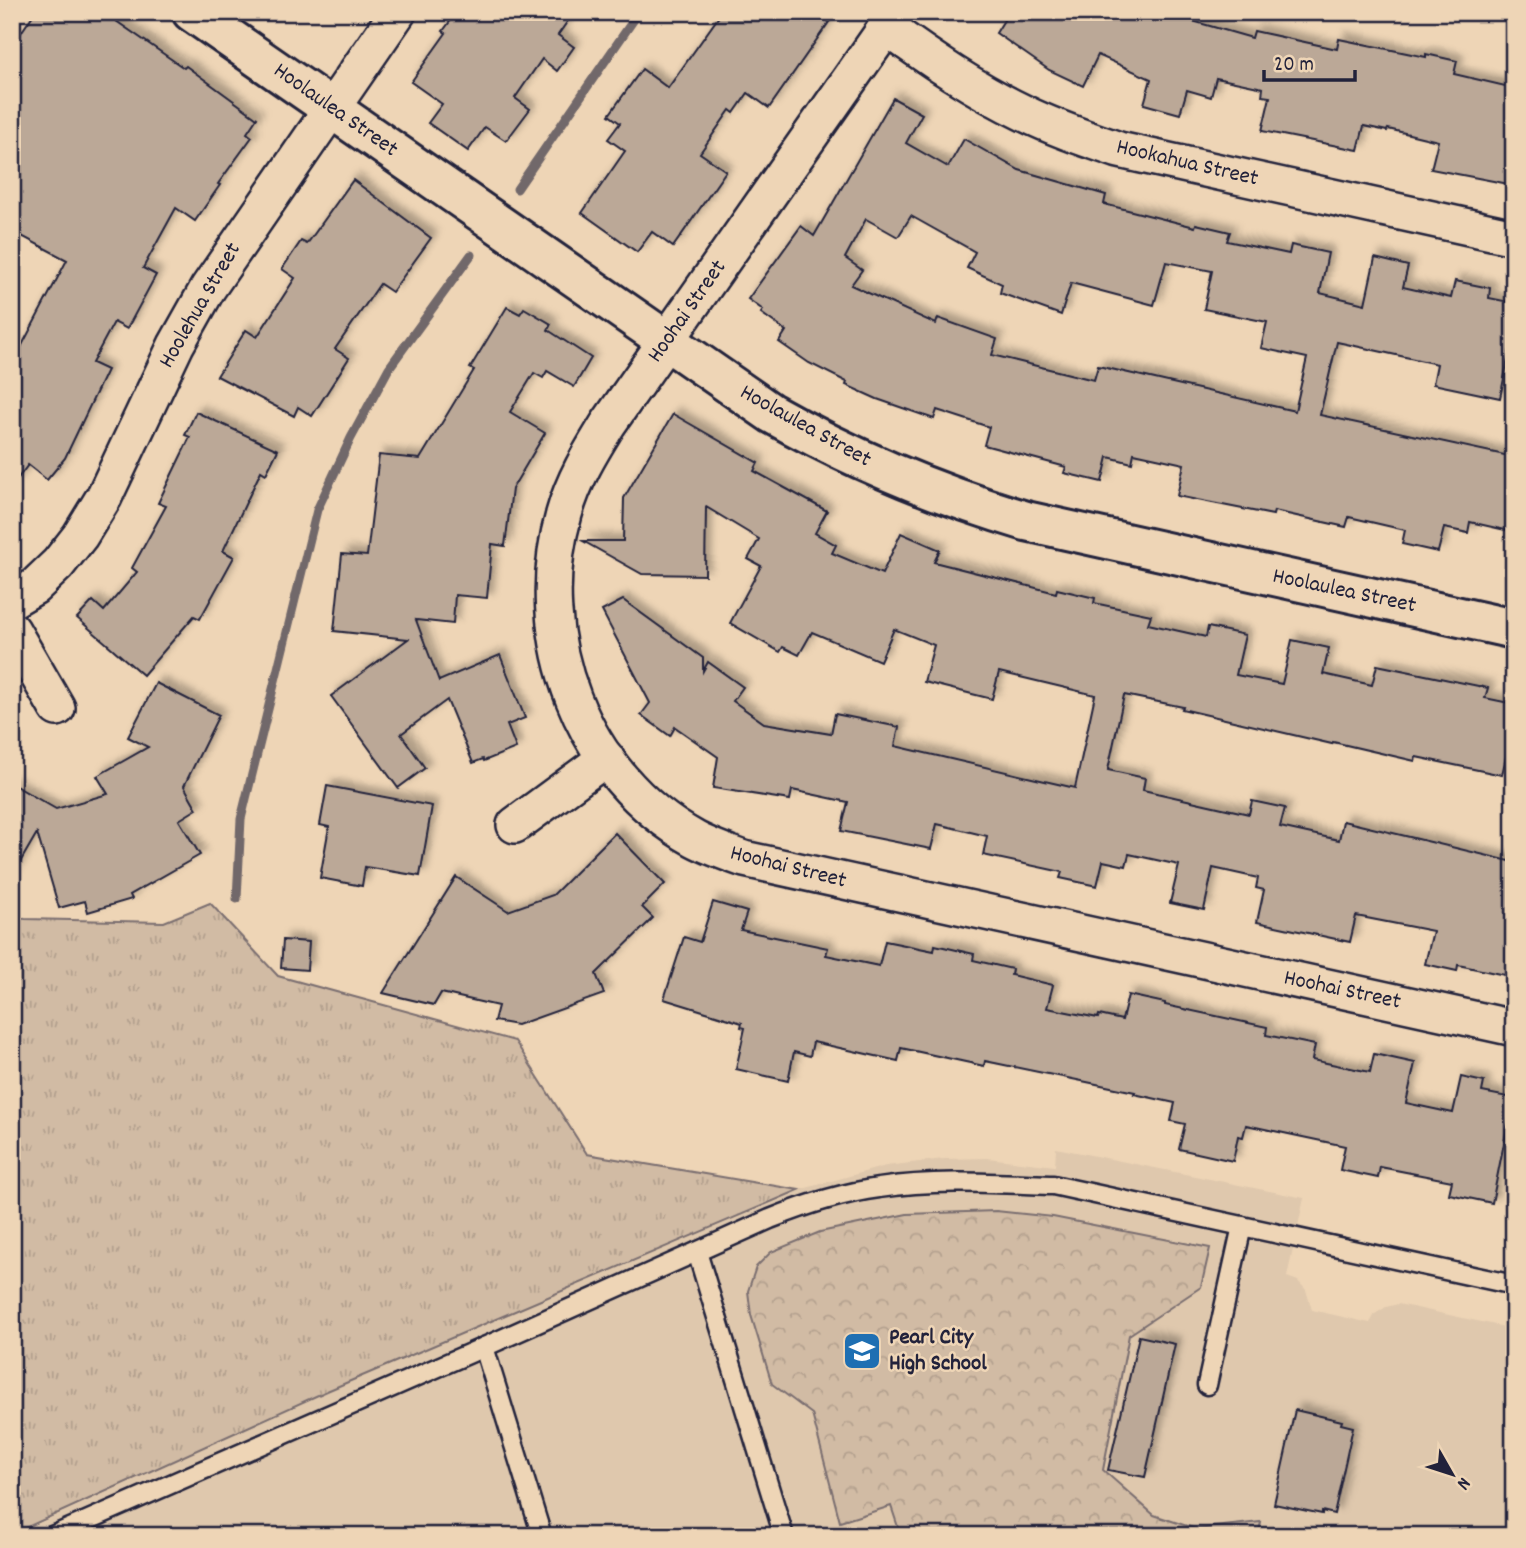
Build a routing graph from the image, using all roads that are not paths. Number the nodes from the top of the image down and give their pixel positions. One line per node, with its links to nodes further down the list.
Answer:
1 (192, 12): 4 (street, Hoolaulea Street)
2 (398, 12): 4 (street, Hoolehua Street)
3 (891, 20): 5 (street, Hookahua Street); 6 (street, Hoohai Street)
4 (331, 109): 6 (street, Hoolaulea Street); 7 (street, Hoolehua Street)
5 (1514, 237)
6 (667, 342): 8 (street, Hoolaulea Street); 11 (street, Hoohai Street)
7 (12, 600)
8 (1514, 629)
9 (12, 630): 10 (street)
10 (57, 708)
11 (606, 758): 12 (street); 13 (street, Hoohai Street)
12 (515, 825)
13 (1514, 1028)
14 (1242, 1226): 15 (lane); 16 (lane); 18 (lane)
15 (698, 1252): 17 (lane); 21 (lane)
16 (1514, 1285)
17 (484, 1347): 19 (lane); 20 (lane)
18 (1206, 1385)
19 (52, 1536)
20 (542, 1536)
21 (784, 1536)

